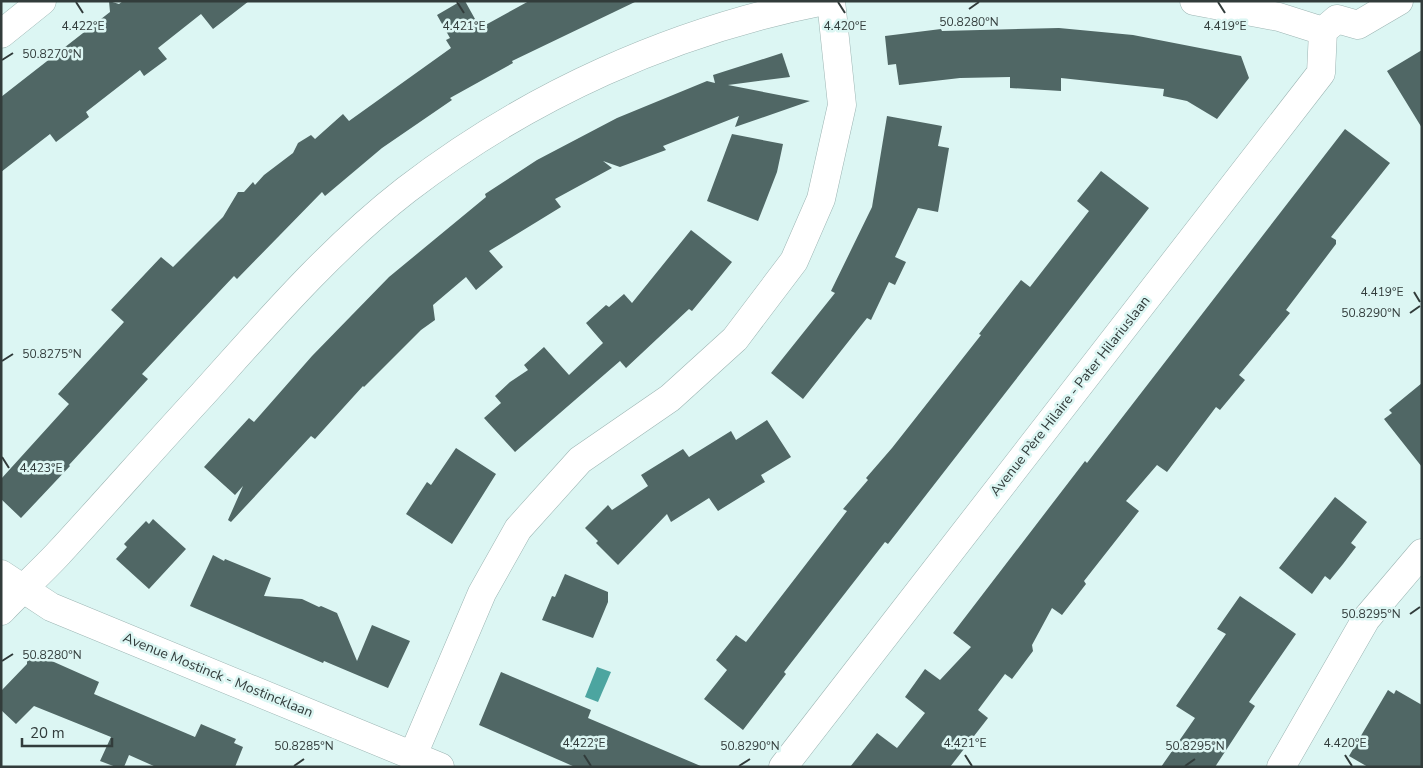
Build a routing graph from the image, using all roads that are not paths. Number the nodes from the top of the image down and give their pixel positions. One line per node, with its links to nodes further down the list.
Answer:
1 (42, 1): 7 (street)
2 (824, 1): 9 (street)
3 (831, 1): 11 (street)
4 (1194, 1): 6 (street)
5 (1399, 1): 6 (street)
6 (1333, 17): 13 (street, Avenue Père Hilaire - Pater Hilariuslaan)
7 (1, 34)
8 (1422, 553): 14 (street)
9 (12, 581): 10 (street); 11 (street, Avenue Mostinck - Mostincklaan)
10 (1, 611)
11 (413, 755): 12 (street, Avenue Mostinck - Mostincklaan)
12 (440, 767)
13 (783, 767)
14 (1281, 767)

